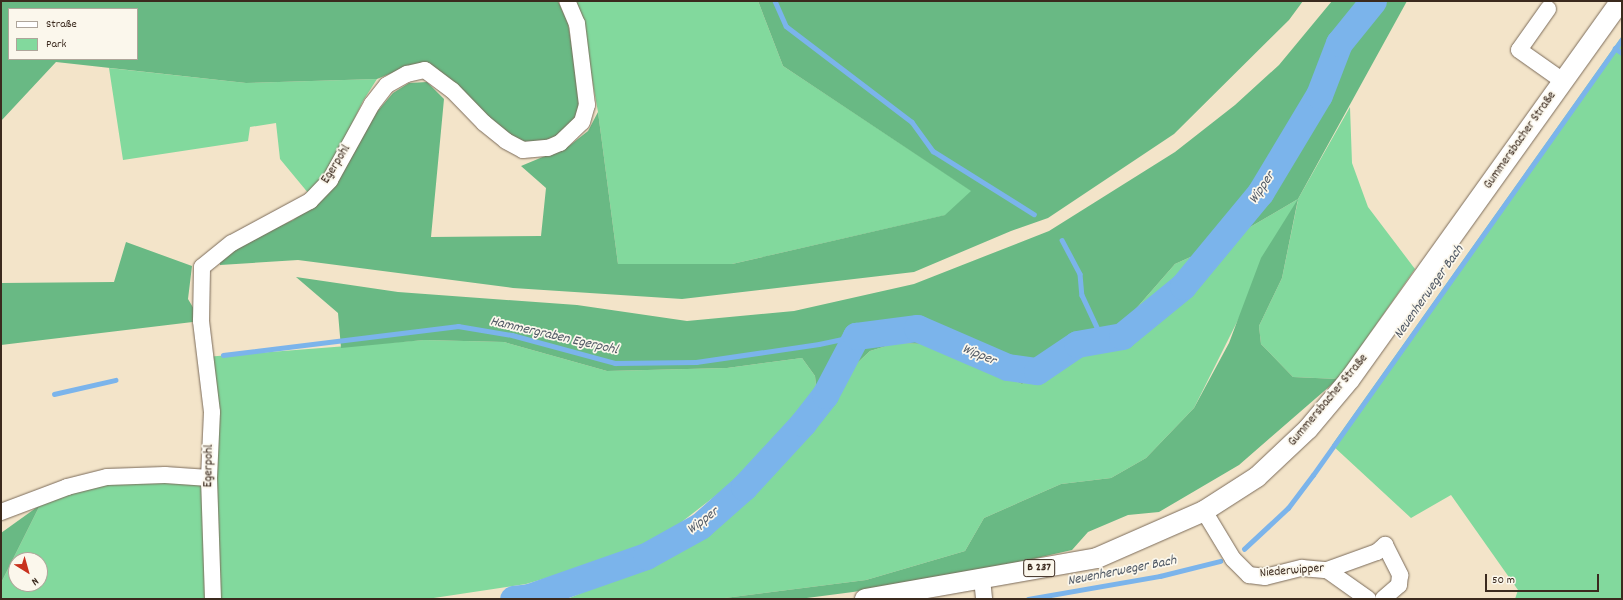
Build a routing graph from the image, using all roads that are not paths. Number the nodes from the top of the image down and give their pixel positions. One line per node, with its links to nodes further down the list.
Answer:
1 (567, 1): 5 (street, Egerpohl)
2 (1621, 1): 4 (main road, Gummersbacher Straße / B 237)
3 (1548, 9): 4 (street)
4 (1563, 82): 6 (main road, Gummersbacher Straße / B 237)
5 (209, 478): 7 (street); 10 (street, Egerpohl)
6 (1204, 511): 8 (street, Niederwipper); 9 (main road, Gummersbacher Straße / B 237)
7 (1, 512)
8 (1327, 570): 13 (street); 14 (street, Niederwipper)
9 (982, 579): 11 (main road, Gummersbacher Straße / B 237); 12 (street)
10 (214, 599)
11 (865, 599)
12 (984, 599)
13 (1368, 599)
14 (1383, 599)

